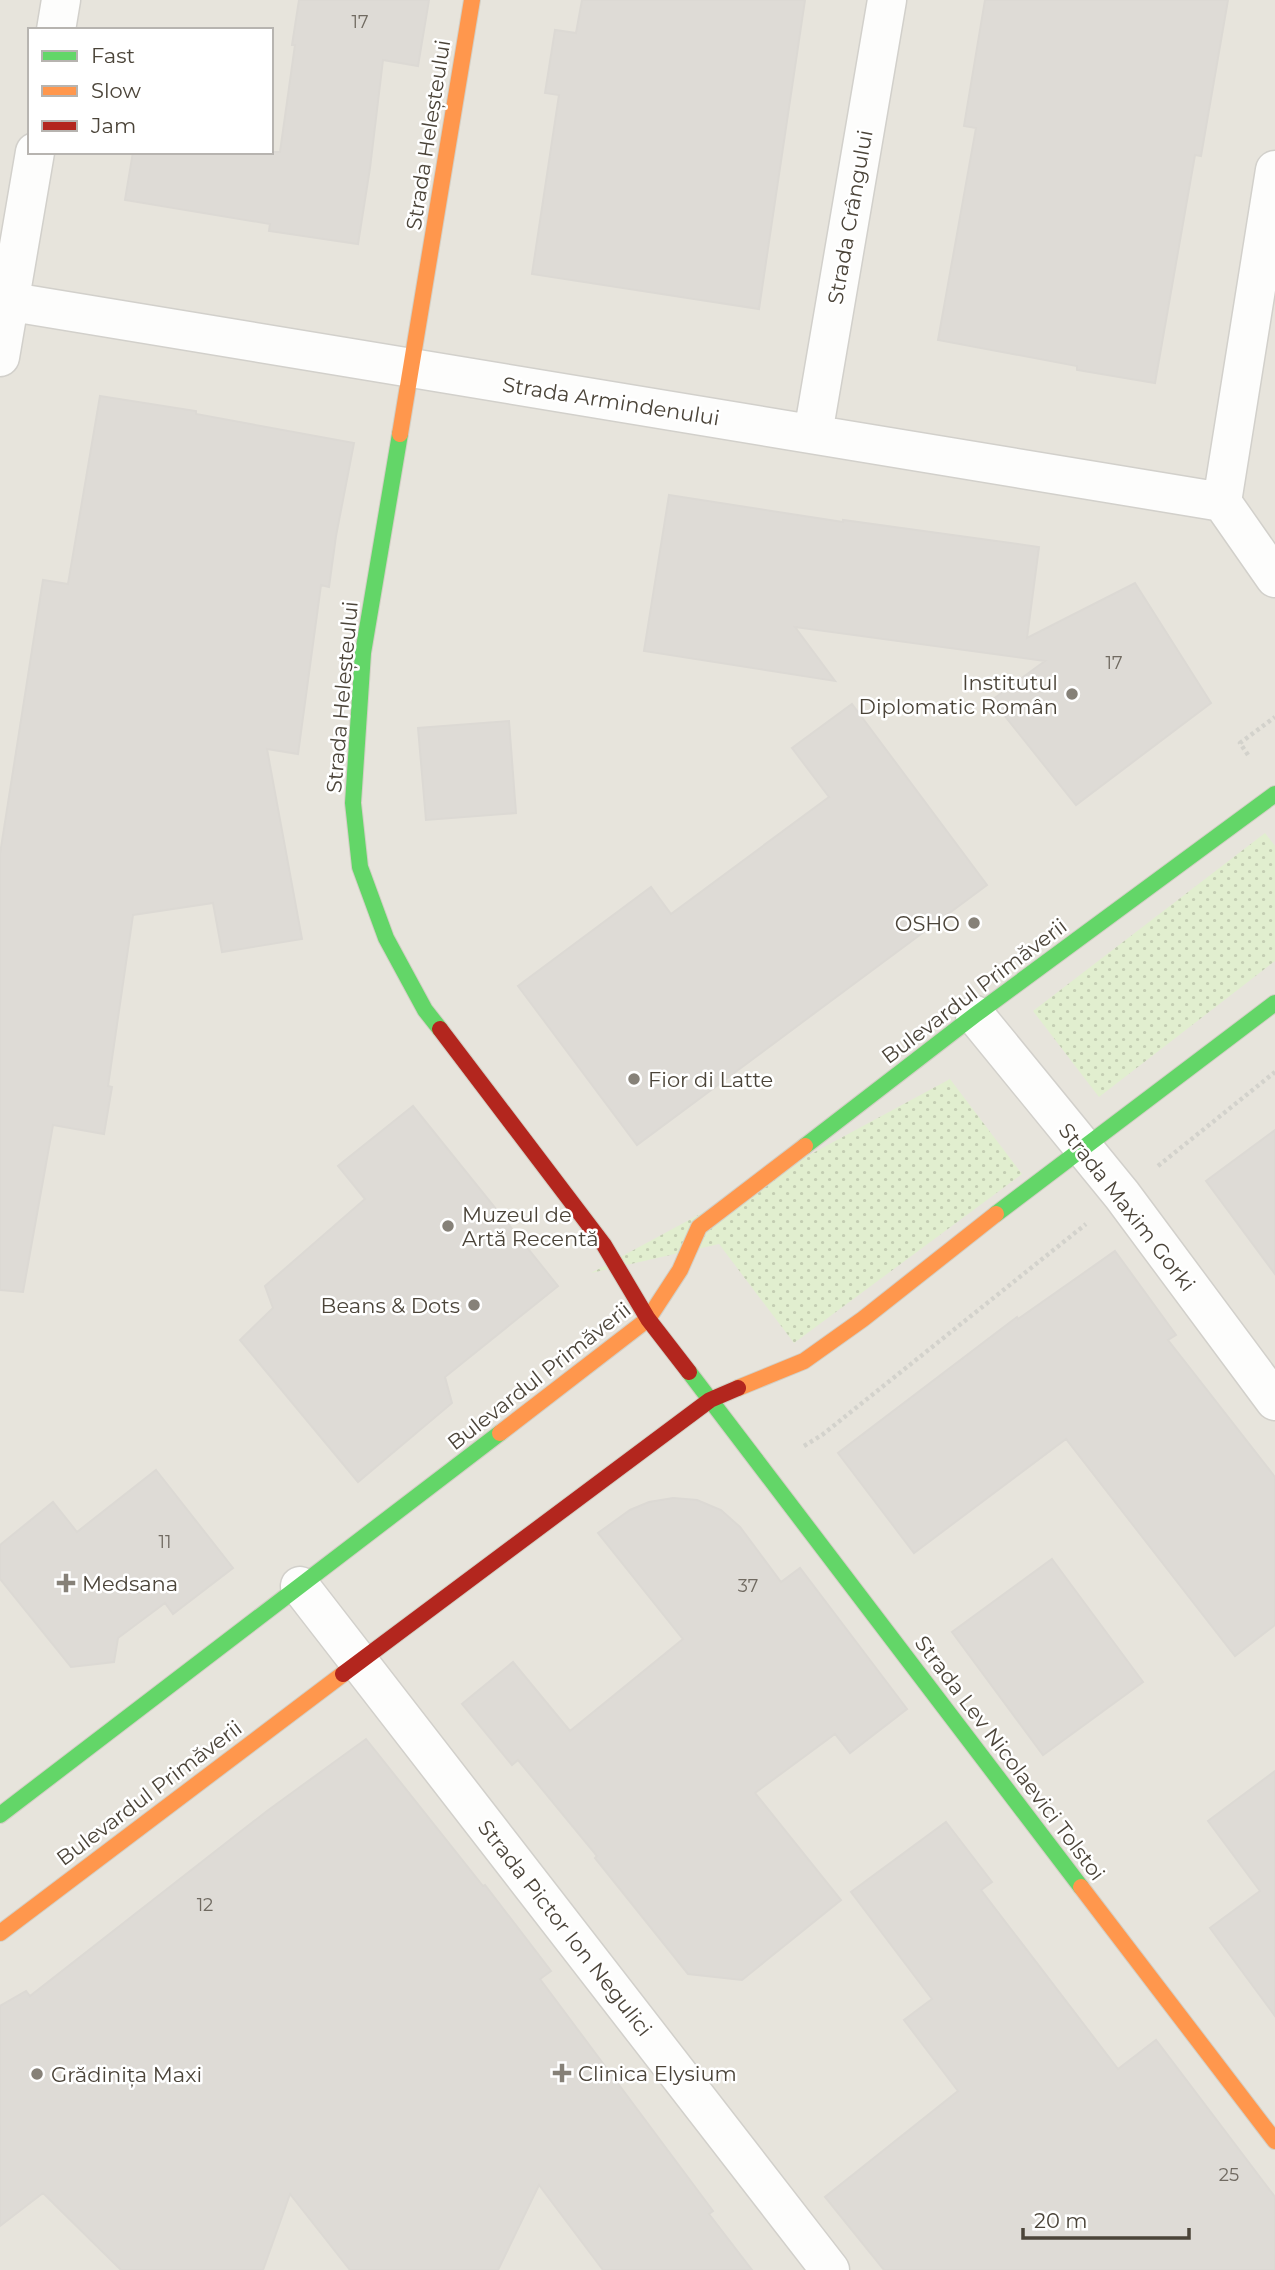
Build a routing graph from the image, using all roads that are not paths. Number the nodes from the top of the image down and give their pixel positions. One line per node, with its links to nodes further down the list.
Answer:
1 (61, 0): 4 (street)
2 (472, 0): 10 (street, Strada Heleșteului)
3 (887, 0): 11 (street, Strada Crângului)
4 (56, 28)
5 (35, 154): 7 (street)
6 (1275, 170): 8 (street)
7 (5, 301): 9 (street); 10 (street, Strada Armindenului)
8 (1263, 306): 12 (street)
9 (0, 357)
10 (411, 368): 11 (street, Strada Armindenului); 18 (street, Strada Heleșteului)
11 (813, 434): 12 (street, Strada Armindenului)
12 (1222, 502): 13 (street)
13 (1275, 579)
14 (1275, 794): 16 (street, Bulevardul Primăverii)
15 (1275, 1003): 17 (street, Bulevardul Primăverii)
16 (975, 1015): 17 (street, Strada Maxim Gorki); 18 (street, Bulevardul Primăverii)
17 (1081, 1148): 19 (street, Bulevardul Primăverii); 20 (street, Strada Maxim Gorki)
18 (648, 1319): 19 (street, Strada Heleșteului); 21 (street, Bulevardul Primăverii)
19 (710, 1400): 22 (street, Bulevardul Primăverii); 25 (street, Strada Lev Nicolaevici Tolstoi)
20 (1275, 1401)
21 (300, 1586): 22 (street, Strada Pictor Ion Negulici); 23 (street, Bulevardul Primăverii)
22 (358, 1662): 24 (street, Bulevardul Primăverii); 26 (street, Strada Pictor Ion Negulici)
23 (0, 1815)
24 (0, 1933)
25 (1275, 2141)
26 (830, 2270)

